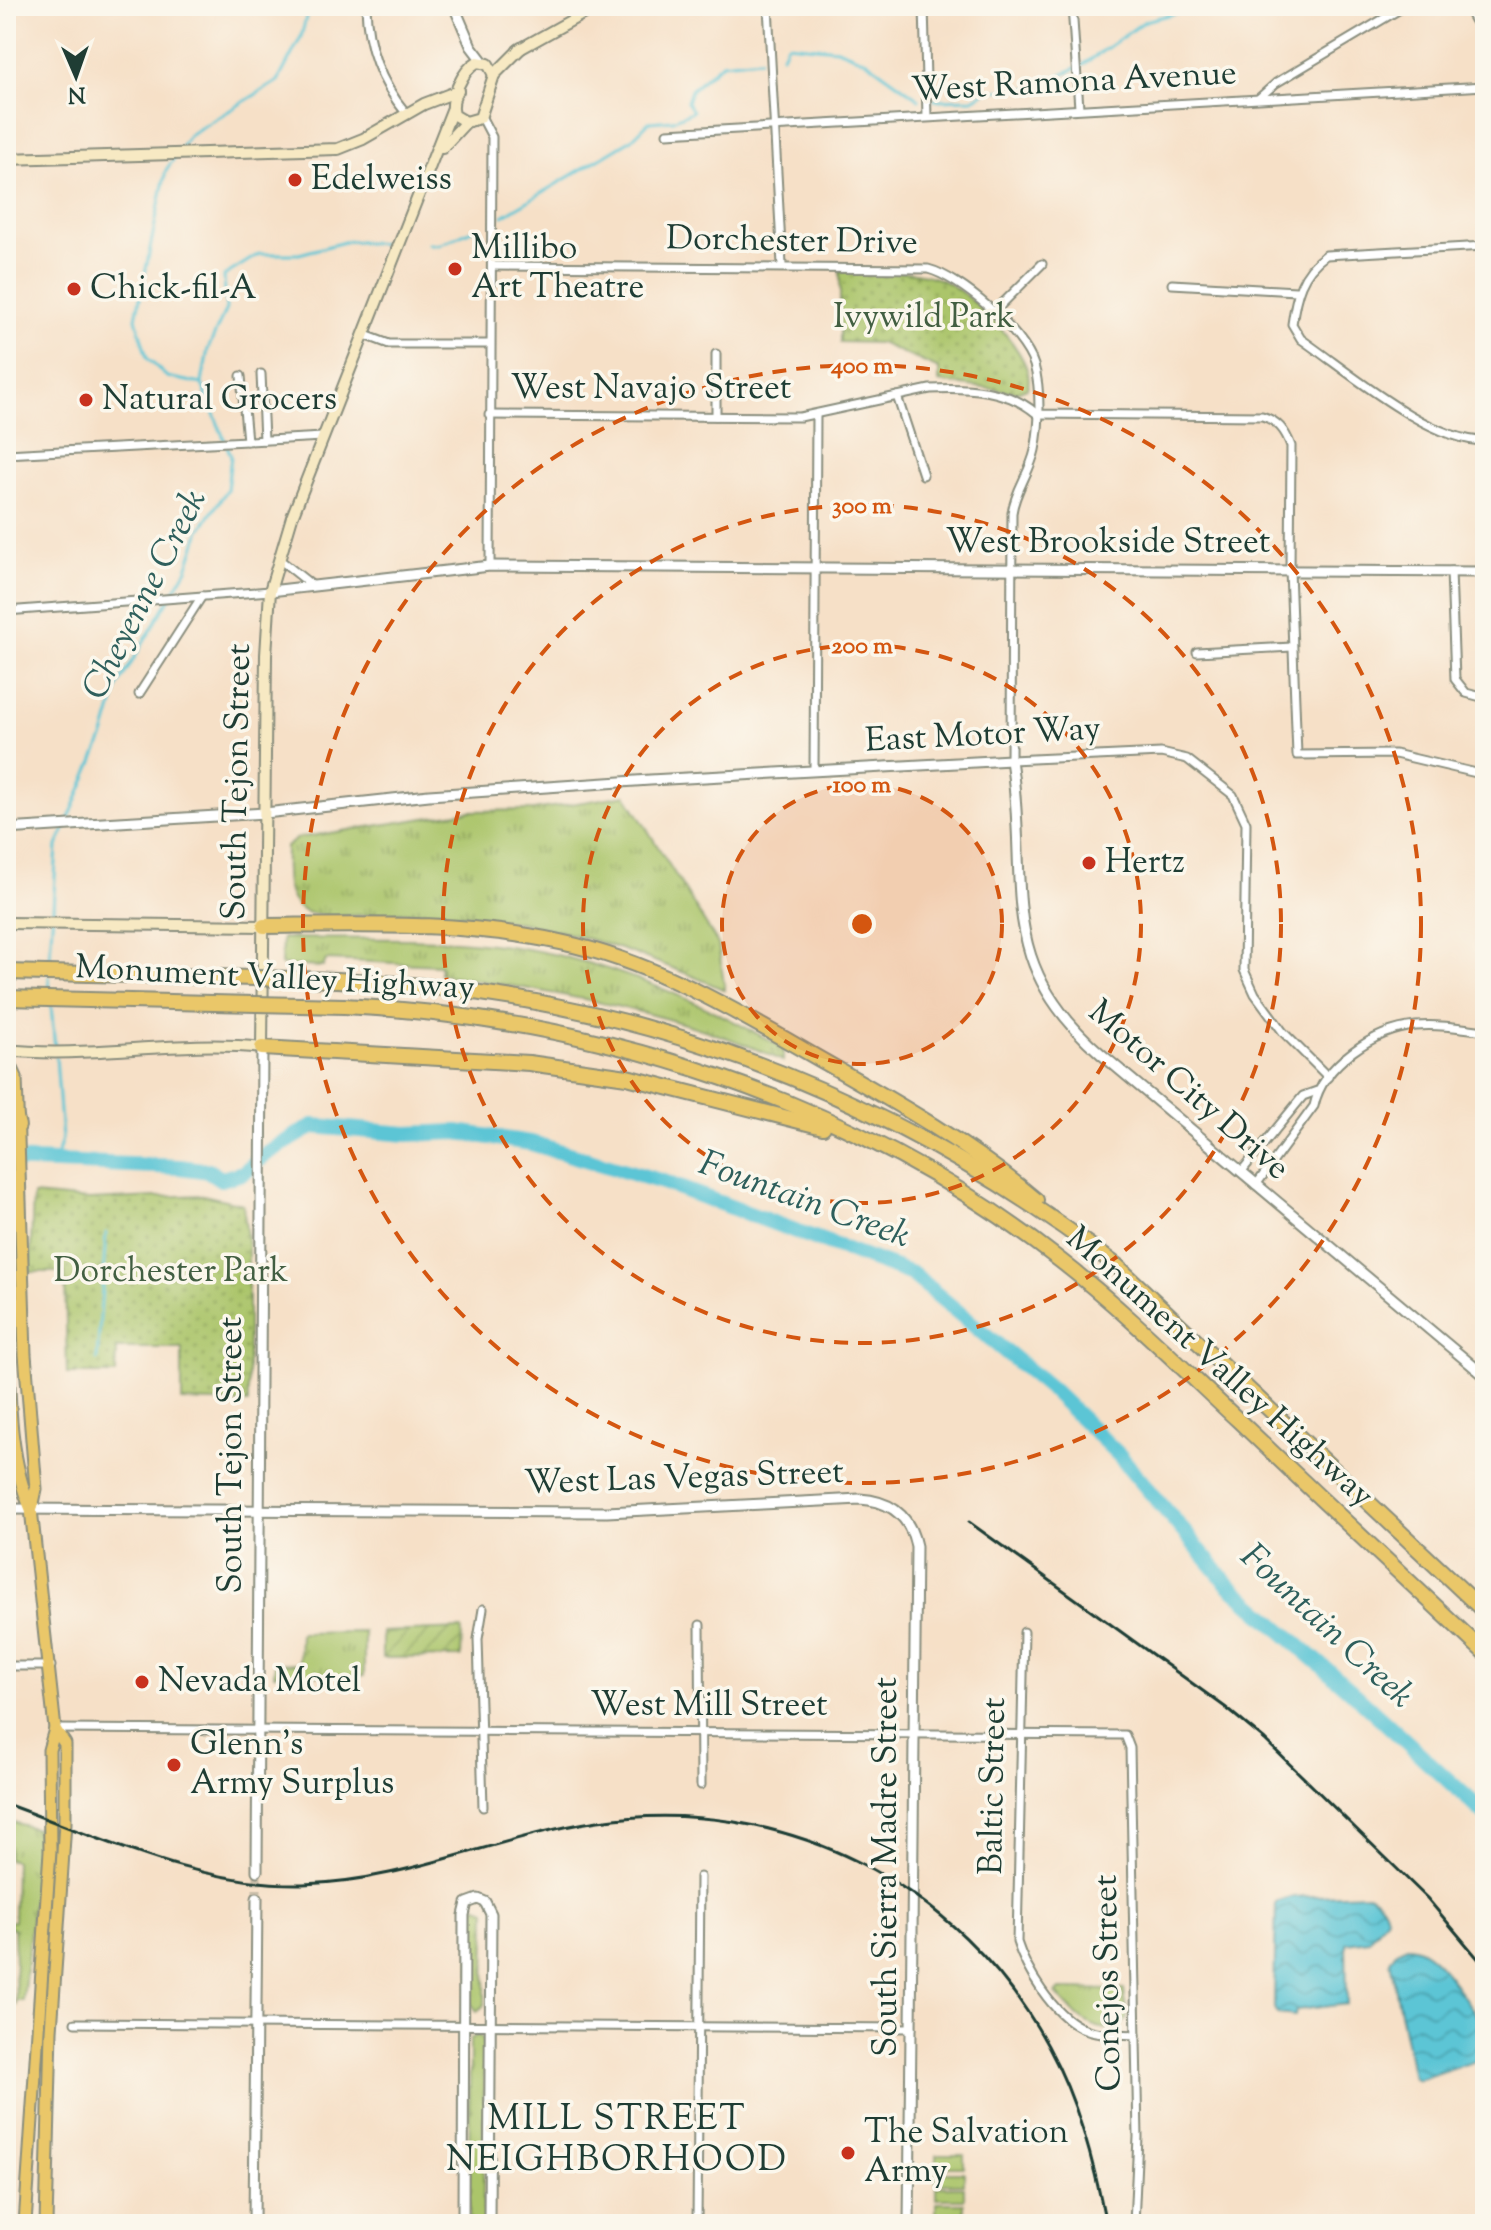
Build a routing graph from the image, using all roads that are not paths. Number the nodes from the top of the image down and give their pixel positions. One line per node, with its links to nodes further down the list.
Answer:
1 (366, 6): 21 (street)
2 (454, 6): 10 (street)
3 (597, 6): 11 (main road)
4 (768, 6): 25 (street)
5 (924, 6): 23 (street)
6 (1072, 6): 19 (street)
7 (1405, 6): 17 (street)
8 (1466, 6): 9 (street)
9 (1485, 39)
10 (471, 46): 12 (street); 13 (street)
11 (521, 48): 12 (main road); 14 (main road)
12 (486, 64): 13 (main road); 14 (main road)
13 (468, 68): 16 (main road, South Tejon Street)
14 (494, 75): 22 (main road)
15 (1485, 86): 17 (street, West Ramona Avenue)
16 (458, 91): 18 (main road); 20 (main road, South Tejon Street)
17 (1259, 98): 19 (street, West Ramona Avenue)
18 (424, 104): 20 (main road); 21 (main road)
19 (1079, 108): 23 (street, West Ramona Avenue)
20 (452, 109): 24 (main road); 27 (main road, South Tejon Street)
21 (406, 113): 28 (main road)
22 (481, 116): 24 (main road); 32 (street)
23 (927, 117): 25 (street, West Ramona Avenue)
24 (466, 122): 27 (main road)
25 (776, 128): 26 (street, West Ramona Avenue); 31 (street)
26 (667, 133)
27 (436, 157): 36 (main road, South Tejon Street)
28 (6, 159)
29 (1485, 246): 34 (street)
30 (1042, 264): 35 (street)
31 (782, 265): 32 (street, Dorchester Drive); 35 (street, Dorchester Drive)
32 (492, 266): 37 (street)
33 (1172, 284): 34 (street)
34 (1296, 291): 49 (street)
35 (993, 313): 42 (street, Dorchester Drive)
36 (365, 335): 37 (street); 46 (main road, South Tejon Street)
37 (490, 344): 43 (street)
38 (716, 354): 45 (street)
39 (261, 374): 47 (street)
40 (241, 376): 48 (street)
41 (897, 396): 42 (street, West Navajo Street); 44 (street, West Navajo Street); 51 (street)
42 (1037, 414): 55 (street, Dorchester Drive); 56 (street, West Navajo Street)
43 (489, 415): 45 (street, West Navajo Street); 53 (street)
44 (816, 415): 45 (street, West Navajo Street); 54 (street)
45 (716, 416)
46 (323, 437): 47 (street); 52 (main road, South Tejon Street)
47 (264, 440): 48 (street)
48 (247, 441): 50 (street)
49 (1485, 441)
50 (6, 454)
51 (923, 475)
52 (279, 559): 59 (street); 60 (main road, South Tejon Street)
53 (490, 566): 54 (street, West Brookside Street); 59 (street, West Brookside Street)
54 (816, 568): 55 (street, West Brookside Street); 68 (street)
55 (1012, 568): 56 (street, West Brookside Street); 67 (street, Dorchester Drive)
56 (1290, 570): 57 (street, West Brookside Street); 63 (street)
57 (1451, 571): 58 (street, West Brookside Street); 66 (street)
58 (1485, 572)
59 (313, 586): 60 (street, West Brookside Street)
60 (270, 591): 61 (street); 70 (main road, South Tejon Street)
61 (202, 596): 62 (street); 65 (street)
62 (6, 611)
63 (1292, 647): 64 (street); 69 (street)
64 (1197, 652)
65 (139, 694)
66 (1485, 698)
67 (1011, 760): 68 (street, East Motor Way); 79 (street, East Motor Way); 84 (street, Motor City Drive)
68 (814, 771): 70 (street, East Motor Way)
69 (1485, 775)
70 (265, 813): 71 (street, East Motor Way); 73 (main road, South Tejon Street)
71 (6, 829)
72 (6, 923): 73 (main road)
73 (264, 926): 77 (main road, South Tejon Street); 86 (highway)
74 (6, 972): 86 (highway, Monument Valley Highway, bridge)
75 (6, 998): 83 (highway, Monument Valley Highway, bridge)
76 (1485, 1031): 79 (street)
77 (262, 1048): 78 (main road); 83 (highway); 91 (street, South Tejon Street)
78 (6, 1052): 80 (main road)
79 (1328, 1077): 81 (street)
80 (11, 1078): 82 (highway)
81 (1317, 1091): 84 (street); 85 (street)
82 (18, 1126): 90 (main road)
83 (869, 1141): 97 (highway, Monument Valley Highway)
84 (1241, 1172): 85 (street, Motor City Drive)
85 (1256, 1185): 88 (street, Motor City Drive)
86 (1081, 1239): 94 (highway, Monument Valley Highway)
87 (6, 1312): 90 (main road)
88 (1485, 1376)
89 (6, 1509): 90 (street, West Las Vegas Street)
90 (31, 1509): 91 (street, West Las Vegas Street); 99 (main road)
91 (259, 1510): 92 (street, West Las Vegas Street); 101 (street, South Tejon Street)
92 (901, 1515): 104 (street, South Sierra Madre Street)
93 (483, 1609): 102 (street)
94 (1485, 1612)
95 (700, 1625): 103 (street)
96 (1024, 1632): 105 (street, Baltic Street)
97 (1485, 1653)
98 (6, 1666): 99 (street)
99 (51, 1666): 100 (main road)
100 (55, 1729): 101 (street, West Mill Street); 119 (main road); 120 (main road)
101 (259, 1729): 102 (street, West Mill Street); 109 (street, South Tejon Street)
102 (479, 1731): 103 (street, West Mill Street); 108 (street)
103 (701, 1733): 104 (street, West Mill Street); 107 (street)
104 (913, 1733): 105 (street, West Mill Street); 117 (street, South Sierra Madre Street)
105 (1021, 1737): 106 (street, West Mill Street); 118 (street, Baltic Street)
106 (1129, 1740): 118 (street, Conejos Street)
107 (701, 1785)
108 (483, 1807)
109 (257, 1871)
110 (700, 1877): 116 (street)
111 (257, 1898): 112 (street)
112 (256, 2022): 113 (street); 114 (street); 121 (street)
113 (75, 2023)
114 (466, 2024): 115 (street); 115 (street); 122 (street)
115 (490, 2024): 116 (street); 123 (street)
116 (699, 2024): 117 (street); 124 (street)
117 (912, 2028): 125 (street, South Sierra Madre Street)
118 (1136, 2035): 126 (street, Conejos Street)
119 (25, 2224)
120 (46, 2224)
121 (254, 2224)
122 (463, 2224)
123 (489, 2224)
124 (697, 2224)
125 (909, 2224)
126 (1134, 2224)

